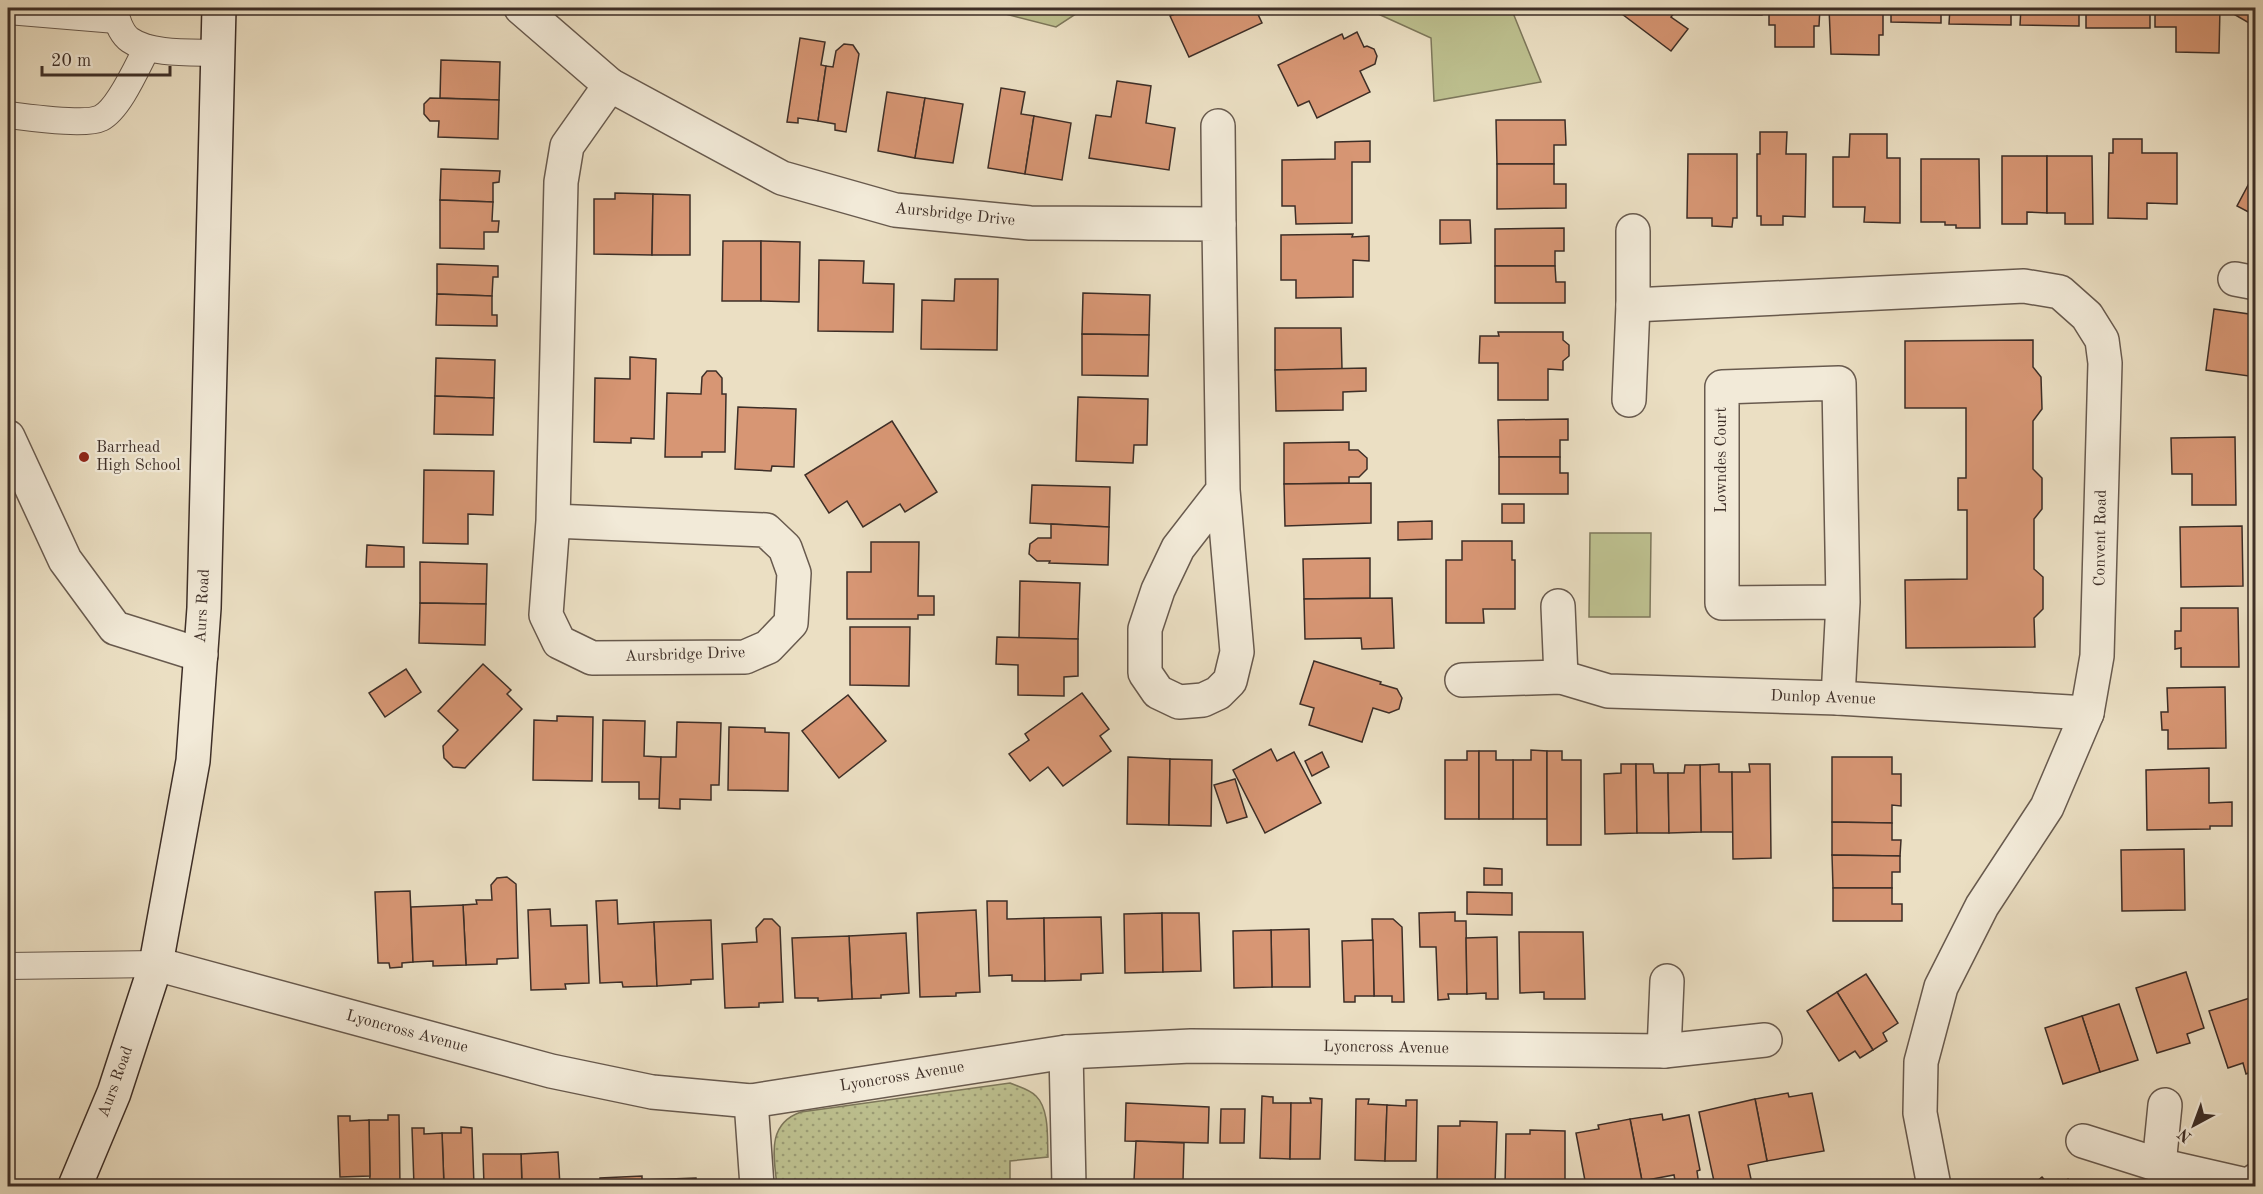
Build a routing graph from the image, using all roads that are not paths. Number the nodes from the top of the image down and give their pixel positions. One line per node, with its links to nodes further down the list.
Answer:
1 (219, 8): 6 (street, Aurs Road)
2 (521, 8): 7 (street, Aursbridge Drive)
3 (8, 11): 4 (lane)
4 (115, 14): 5 (lane)
5 (147, 48): 6 (lane); 8 (lane)
6 (218, 53): 19 (street, Aurs Road)
7 (610, 85): 10 (street, Aursbridge Drive); 16 (street, Aursbridge Drive)
8 (8, 115)
9 (1218, 126): 10 (street)
10 (1220, 224): 15 (street)
11 (1633, 231): 12 (street)
12 (1634, 305): 13 (street); 23 (street, Convent Road)
13 (1629, 400)
14 (8, 437): 19 (street)
15 (1223, 489): 15 (street)
16 (553, 521): 16 (street, Aursbridge Drive)
17 (1843, 602): 17 (street, Lowndes Court); 22 (street, Lowndes Court)
18 (1558, 606): 20 (street)
19 (201, 655): 24 (street, Aurs Road)
20 (1561, 677): 21 (street, Dunlop Avenue); 22 (street, Dunlop Avenue)
21 (1462, 680)
22 (1838, 698): 23 (street, Dunlop Avenue)
23 (2086, 713): 38 (street, Convent Road)
24 (156, 964): 25 (lane); 30 (street, Lyoncross Avenue); 35 (street, Aurs Road)
25 (8, 966)
26 (1667, 981): 28 (street)
27 (1765, 1040): 28 (street, Lyoncross Avenue)
28 (1664, 1051): 29 (street, Lyoncross Avenue)
29 (1066, 1052): 30 (street, Lyoncross Avenue); 37 (street)
30 (751, 1101): 36 (street)
31 (2165, 1105): 33 (street)
32 (2083, 1141): 33 (street)
33 (2159, 1165): 34 (street)
34 (2256, 1180)
35 (75, 1186)
36 (757, 1186)
37 (1069, 1186)
38 (1934, 1186)

